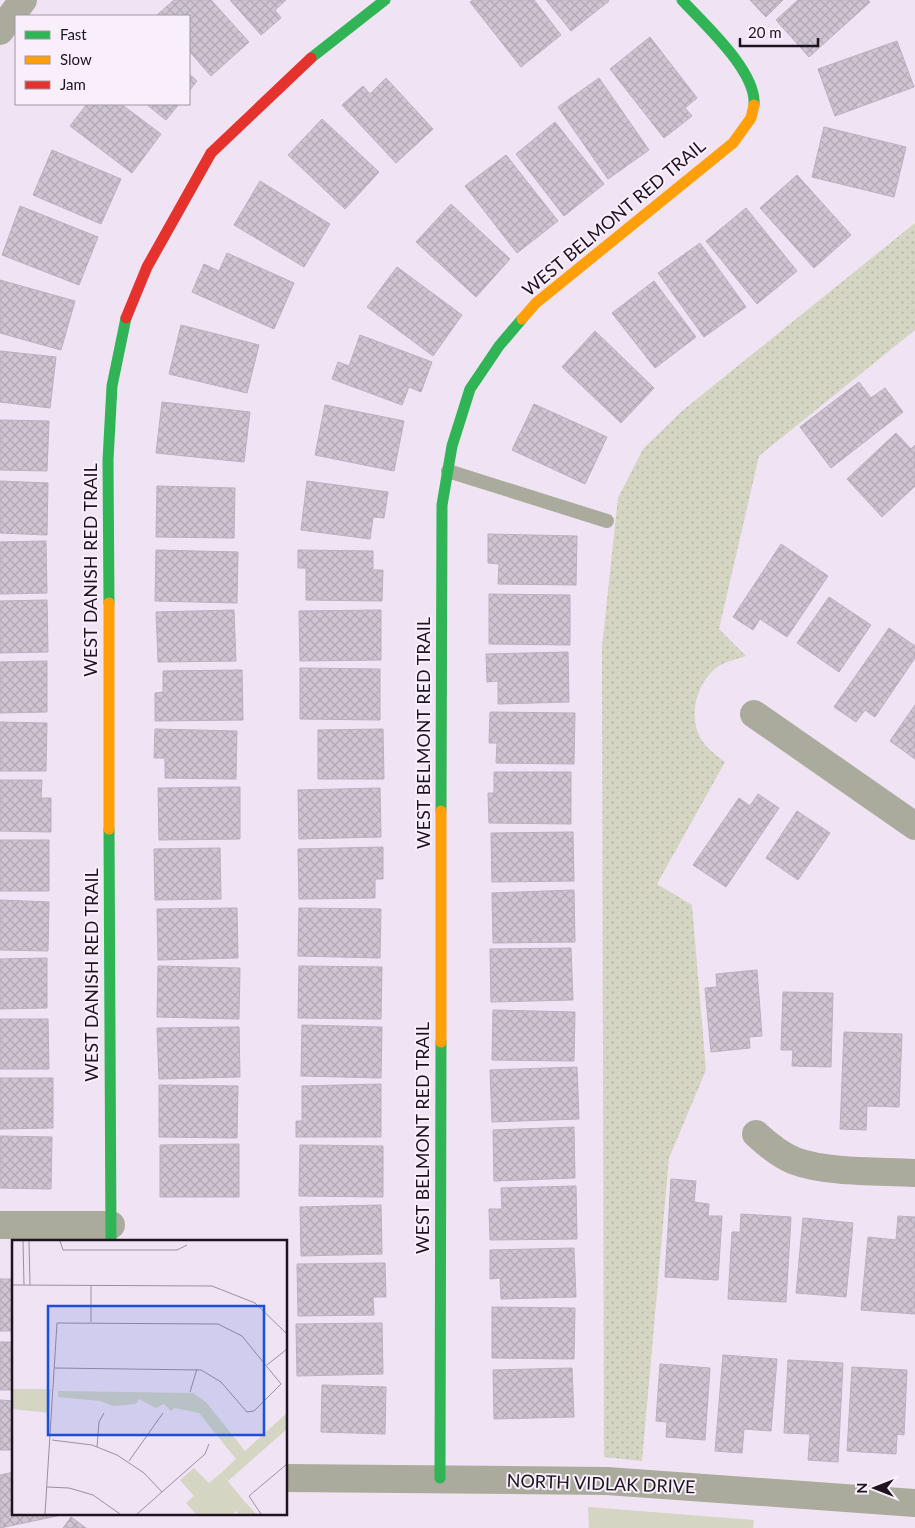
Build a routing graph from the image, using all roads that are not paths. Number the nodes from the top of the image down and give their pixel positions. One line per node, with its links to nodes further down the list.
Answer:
1 (23, 0): 4 (street)
2 (385, 0): 12 (street, WEST DANISH RED TRAIL)
3 (682, 0): 5 (street, WEST BELMONT RED TRAIL)
4 (0, 31)
5 (448, 471): 6 (lane); 14 (street, WEST BELMONT RED TRAIL)
6 (607, 521)
7 (754, 714): 8 (street)
8 (915, 826)
9 (756, 1134): 10 (street)
10 (915, 1173)
11 (0, 1225): 12 (street)
12 (111, 1233)
13 (288, 1478): 14 (street, NORTH VIDLAK DRIVE)
14 (440, 1478): 15 (street, NORTH VIDLAK DRIVE)
15 (915, 1503)

